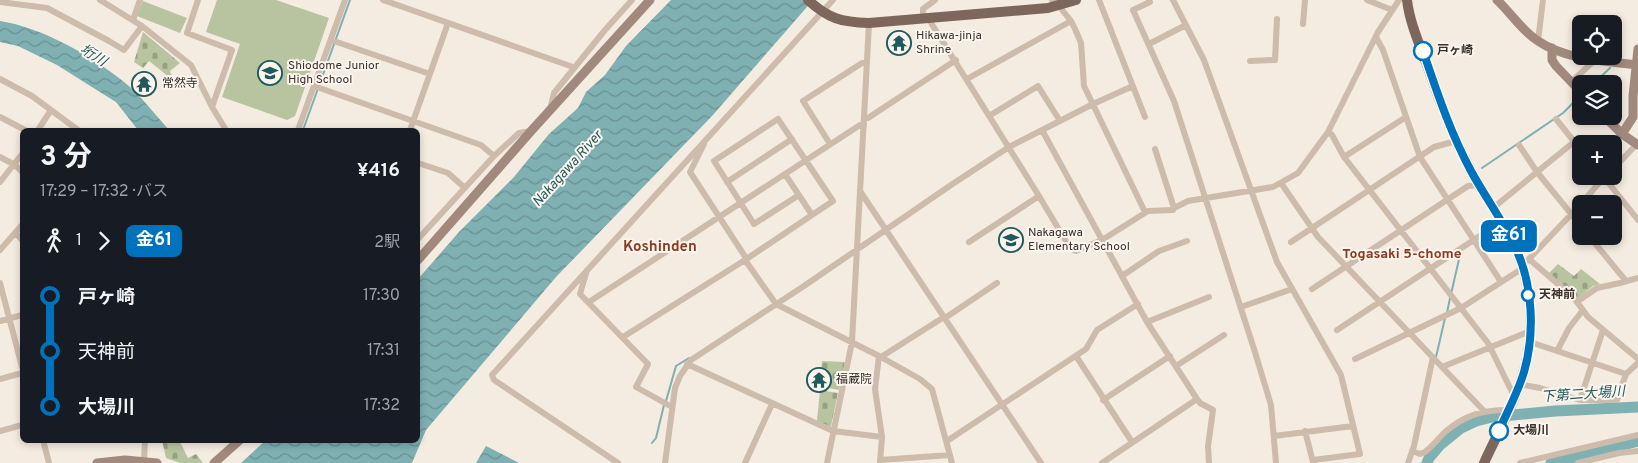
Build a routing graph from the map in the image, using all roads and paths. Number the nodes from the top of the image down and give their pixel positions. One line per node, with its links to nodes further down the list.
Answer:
1 (50, 0): 24 (street)
2 (100, 0): 29 (street)
3 (140, 0): 29 (street)
4 (198, 0): 57 (street)
5 (346, 0): 37 (street)
6 (383, 0): 32 (street)
7 (632, 0): 49 (street)
8 (650, 0): 59 (street)
9 (808, 0): 26 (main road)
10 (833, 0): 26 (street)
11 (935, 0): 27 (street)
12 (1076, 0): 23 (main road)
13 (1099, 0): 55 (street)
14 (1149, 0): 39 (street)
15 (1173, 0): 35 (street)
16 (1305, 0): 33 (street)
17 (1366, 0): 25 (street)
18 (1399, 0): 25 (street)
19 (1407, 0): 82 (main road)
20 (1497, 0): 38 (street)
21 (1543, 0): 38 (street)
22 (0, 2): 24 (street)
23 (1056, 3): 27 (main road); 30 (street)
24 (47, 8): 34 (street)
25 (1392, 10): 36 (street)
26 (820, 11): 31 (main road); 81 (street)
27 (926, 18): 31 (main road); 43 (street)
28 (1278, 19): 44 (street)
29 (132, 20): 34 (street)
30 (1071, 21): 52 (street); 56 (street)
31 (869, 23): 45 (street)
32 (448, 24): 49 (street); 50 (street)
33 (1303, 24)
34 (142, 26): 57 (street)
35 (1186, 26): 39 (street); 108 (street)
36 (1376, 37): 61 (street); 77 (street)
37 (331, 40): 50 (street); 54 (street)
38 (1538, 41): 40 (street)
39 (1150, 44): 114 (street)
40 (1552, 48): 42 (street); 53 (street)
41 (1638, 48): 48 (street)
42 (1572, 54)
43 (956, 60): 52 (street); 66 (street)
44 (1250, 61)
45 (867, 63): 66 (street); 84 (street)
46 (1622, 63): 48 (street)
47 (1590, 65): 53 (street)
48 (1637, 65): 78 (street)
49 (573, 67): 59 (street)
50 (430, 74): 65 (street)
51 (0, 79): 58 (street)
52 (967, 80): 60 (street)
53 (1571, 82)
54 (314, 86): 65 (street); 73 (street)
55 (1133, 86): 56 (street); 63 (street)
56 (1094, 104): 67 (street); 119 (street)
57 (212, 107): 72 (street)
58 (51, 110): 70 (street); 71 (street)
59 (549, 112): 75 (street)
60 (989, 116): 67 (street); 87 (street)
61 (1406, 116): 92 (street); 93 (street)
62 (0, 117): 69 (street)
63 (1145, 117)
64 (1556, 119): 79 (street)
65 (413, 121): 74 (street); 89 (street)
66 (864, 121): 84 (street); 110 (street)
67 (1060, 121): 76 (street)
68 (1613, 125): 78 (street)
69 (21, 128)
70 (39, 128)
71 (75, 128)
72 (225, 128)
73 (299, 128)
74 (411, 128)
75 (532, 130): 89 (street); 140 (street)
76 (1042, 130): 87 (street); 132 (street)
77 (1328, 132): 92 (street); 103 (street)
78 (1622, 134): 85 (street)
79 (1572, 138)
80 (792, 139): 94 (street); 102 (street); 102 (street)
81 (705, 140): 122 (street); 144 (street)
82 (1456, 141): 93 (street); 104 (main road)
83 (1572, 143): 99 (street)
84 (830, 144): 94 (street)
85 (1637, 144): 95 (street)
86 (1519, 145): 99 (street)
87 (1009, 147): 113 (street); 127 (street)
88 (1155, 148): 117 (street)
89 (494, 156): 107 (street)
90 (0, 157): 97 (street)
91 (20, 157): 97 (street)
92 (1344, 157): 109 (street)
93 (1420, 157): 109 (street); 115 (street)
94 (806, 160): 100 (street); 120 (street)
95 (1622, 160)
96 (420, 164): 107 (street)
97 (15, 165): 98 (street); 101 (street)
98 (20, 170)
99 (1537, 172): 118 (street); 121 (street)
100 (785, 174): 111 (street); 116 (street)
101 (0, 182)
102 (727, 182): 116 (street)
103 (1281, 184): 108 (street); 126 (street)
104 (1479, 185): 115 (street); 118 (main road)
105 (1597, 185): 112 (street)
106 (1610, 185): 123 (street)
107 (465, 188): 130 (street)
108 (1251, 190): 114 (street); 152 (street)
109 (1370, 190): 126 (street); 128 (street)
110 (860, 191): 127 (street); 138 (street)
111 (799, 195): 116 (street); 120 (street)
112 (1589, 195)
113 (1039, 196): 132 (street); 135 (street)
114 (1206, 197): 117 (street); 160 (street)
115 (1448, 200): 128 (street); 133 (street)
116 (740, 203): 122 (street)
117 (1174, 208): 119 (street)
118 (1493, 208): 124 (main road)
119 (1145, 212): 132 (street)
120 (812, 214): 141 (street)
121 (1572, 215): 142 (street)
122 (719, 217): 141 (street); 156 (street)
123 (1638, 220)
124 (1501, 222): 133 (street); 142 (main road)
125 (20, 228): 129 (street)
126 (1311, 228): 136 (street); 143 (street)
127 (886, 230): 138 (street); 164 (street)
128 (1401, 231): 143 (street); 145 (street)
129 (16, 233): 131 (street); 139 (street)
130 (420, 237)
131 (20, 238)
132 (1102, 240): 146 (street)
133 (1474, 240): 145 (street); 149 (street)
134 (1187, 241): 146 (street)
135 (969, 242)
136 (1291, 242)
137 (1597, 245): 148 (street)
138 (857, 249): 158 (street); 174 (street)
139 (0, 250)
140 (420, 258)
141 (745, 259): 158 (street); 173 (street)
142 (1525, 264): 149 (street); 155 (street); 170 (main road)
143 (1346, 267): 153 (street); 157 (street)
144 (588, 268): 156 (street); 227 (street)
145 (1431, 269): 157 (street); 161 (street)
146 (1122, 276): 159 (street)
147 (1638, 278): 148 (street)
148 (1626, 281): 155 (street)
149 (1501, 282): 161 (street)
150 (0, 283): 165 (street)
151 (996, 283): 164 (street)
152 (1292, 289): 160 (street); 203 (street)
153 (1312, 289)
154 (1209, 296): 167 (street)
155 (1578, 301): 162 (street)
156 (588, 302): 173 (street)
157 (1380, 302): 168 (street); 171 (street)
158 (776, 304): 174 (street); 186 (street)
159 (1138, 304): 167 (street); 178 (street)
160 (1241, 307): 208 (street)
161 (1461, 308): 171 (street); 176 (street)
162 (1584, 310): 169 (street); 177 (street)
163 (20, 316): 165 (street)
164 (944, 317): 180 (street); 198 (street)
165 (10, 318): 166 (street); 182 (street)
166 (0, 321)
167 (1147, 322): 179 (street)
168 (1336, 330)
169 (1603, 330): 184 (street); 185 (street)
170 (1530, 331): 175 (main road); 176 (street)
171 (1409, 333): 181 (street); 183 (street)
172 (1224, 335): 187 (street)
173 (623, 337): 199 (street)
174 (852, 342): 180 (street); 205 (street)
175 (1530, 342): 177 (street); 192 (main road)
176 (1490, 347): 188 (street); 193 (street)
177 (1558, 352): 185 (street)
178 (1076, 356): 195 (street); 198 (street)
179 (1170, 356): 187 (street); 195 (street)
180 (880, 357): 209 (street); 210 (street)
181 (1433, 357): 188 (street); 215 (street)
182 (20, 359)
183 (1355, 359)
184 (1638, 361): 190 (street)
185 (1592, 363): 190 (street); 196 (street)
186 (687, 364): 197 (street); 199 (street)
187 (1176, 366): 194 (street)
188 (1442, 367): 200 (street)
189 (20, 374): 191 (street)
190 (1626, 374): 196 (street)
191 (0, 379)
192 (1519, 384): 193 (main road); 196 (street)
193 (1514, 396): 201 (main road)
194 (1197, 399): 211 (street); 234 (street)
195 (1103, 400): 211 (street)
196 (1580, 400)
197 (772, 404): 205 (street); 229 (street)
198 (1002, 405): 210 (street); 232 (street)
199 (672, 407): 219 (street)
200 (1484, 411): 201 (street); 215 (street)
201 (1506, 414): 237 (main road)
202 (20, 426): 204 (street)
203 (1353, 426): 206 (street); 221 (street)
204 (0, 431)
205 (833, 431): 209 (street); 230 (street)
206 (1305, 432): 208 (street); 221 (street)
207 (1638, 435): 238 (street)
208 (1274, 436): 235 (street)
209 (882, 437): 223 (street)
210 (947, 441): 217 (street)
211 (1132, 442): 233 (street)
212 (44, 443): 224 (street)
213 (145, 443): 218 (street)
214 (237, 443): 226 (street)
215 (1412, 451): 236 (street)
216 (1638, 451): 239 (street)
217 (950, 455): 220 (street); 231 (street)
218 (144, 460): 222 (street); 225 (street)
219 (665, 460): 228 (street)
220 (914, 460): 223 (street)
221 (1313, 461)
222 (102, 462)
223 (880, 462)
224 (49, 463)
225 (157, 463)
226 (214, 463)
227 (618, 463)
228 (660, 463)
229 (745, 463)
230 (827, 463)
231 (952, 463)
232 (1041, 463)
233 (1102, 463)
234 (1209, 463)
235 (1276, 463)
236 (1408, 463)
237 (1484, 463)
238 (1520, 463)
239 (1578, 463)

